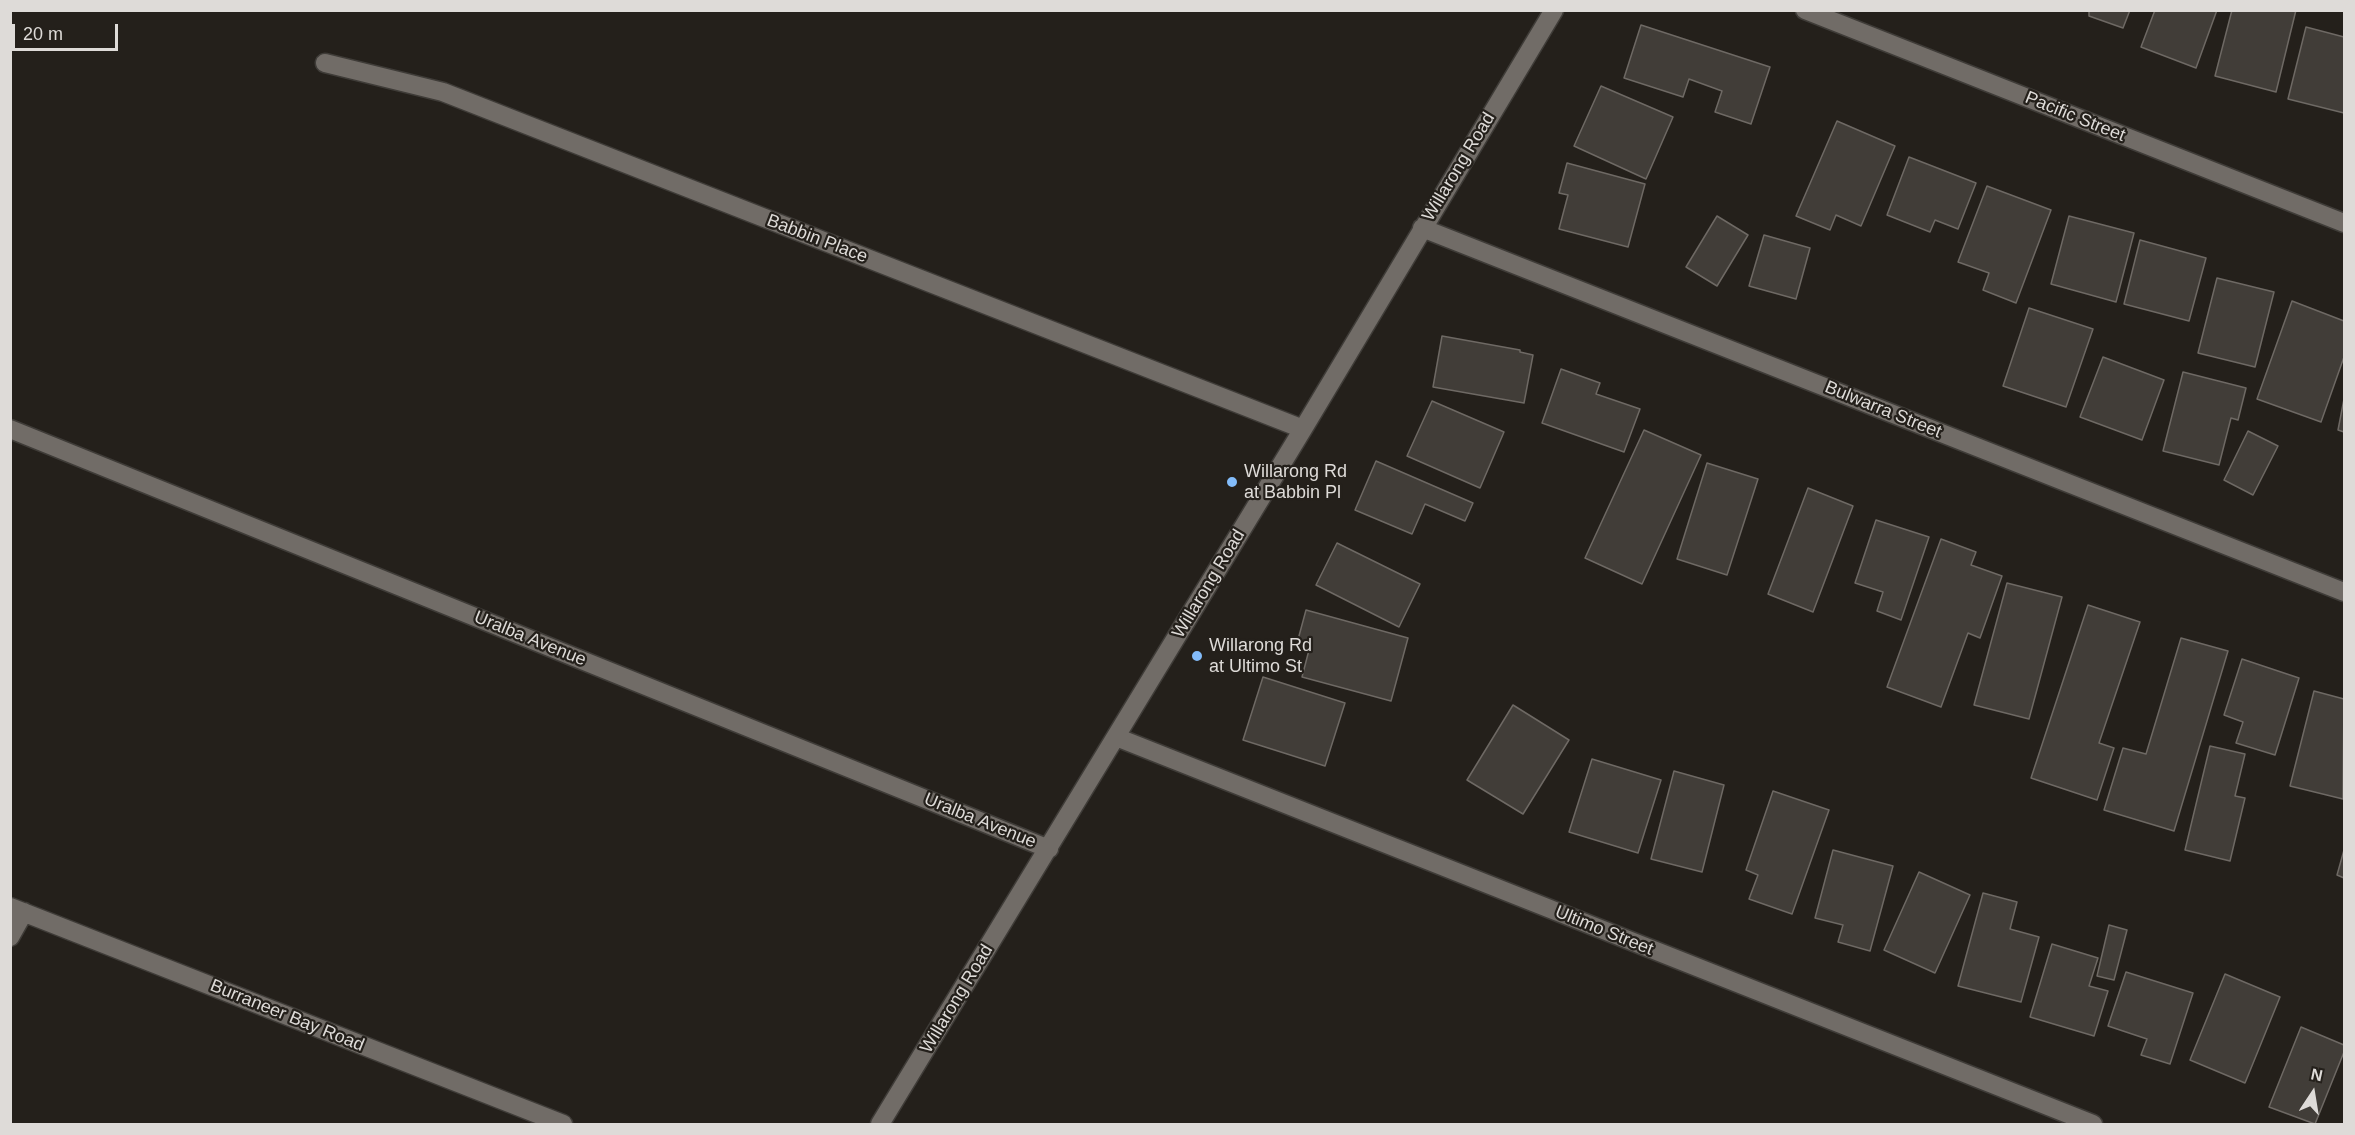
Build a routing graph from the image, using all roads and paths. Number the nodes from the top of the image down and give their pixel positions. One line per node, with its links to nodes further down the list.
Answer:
1 (1554, 10): 5 (street, Willarong Road)
2 (1805, 10): 4 (street, Pacific Street)
3 (325, 63): 7 (street, Babbin Place)
4 (2344, 223)
5 (1422, 228): 7 (street, Willarong Road); 8 (street, Bulwarra Street)
6 (10, 429): 10 (street, Uralba Avenue)
7 (1303, 429): 9 (street, Willarong Road)
8 (2344, 592)
9 (1116, 737): 10 (street, Willarong Road); 15 (street, Ultimo Street)
10 (1049, 849): 14 (street, Willarong Road)
11 (17, 909): 12 (street); 13 (street, Burraneer Bay Road)
12 (10, 937)
13 (563, 1125)
14 (880, 1125)
15 (2093, 1125)

